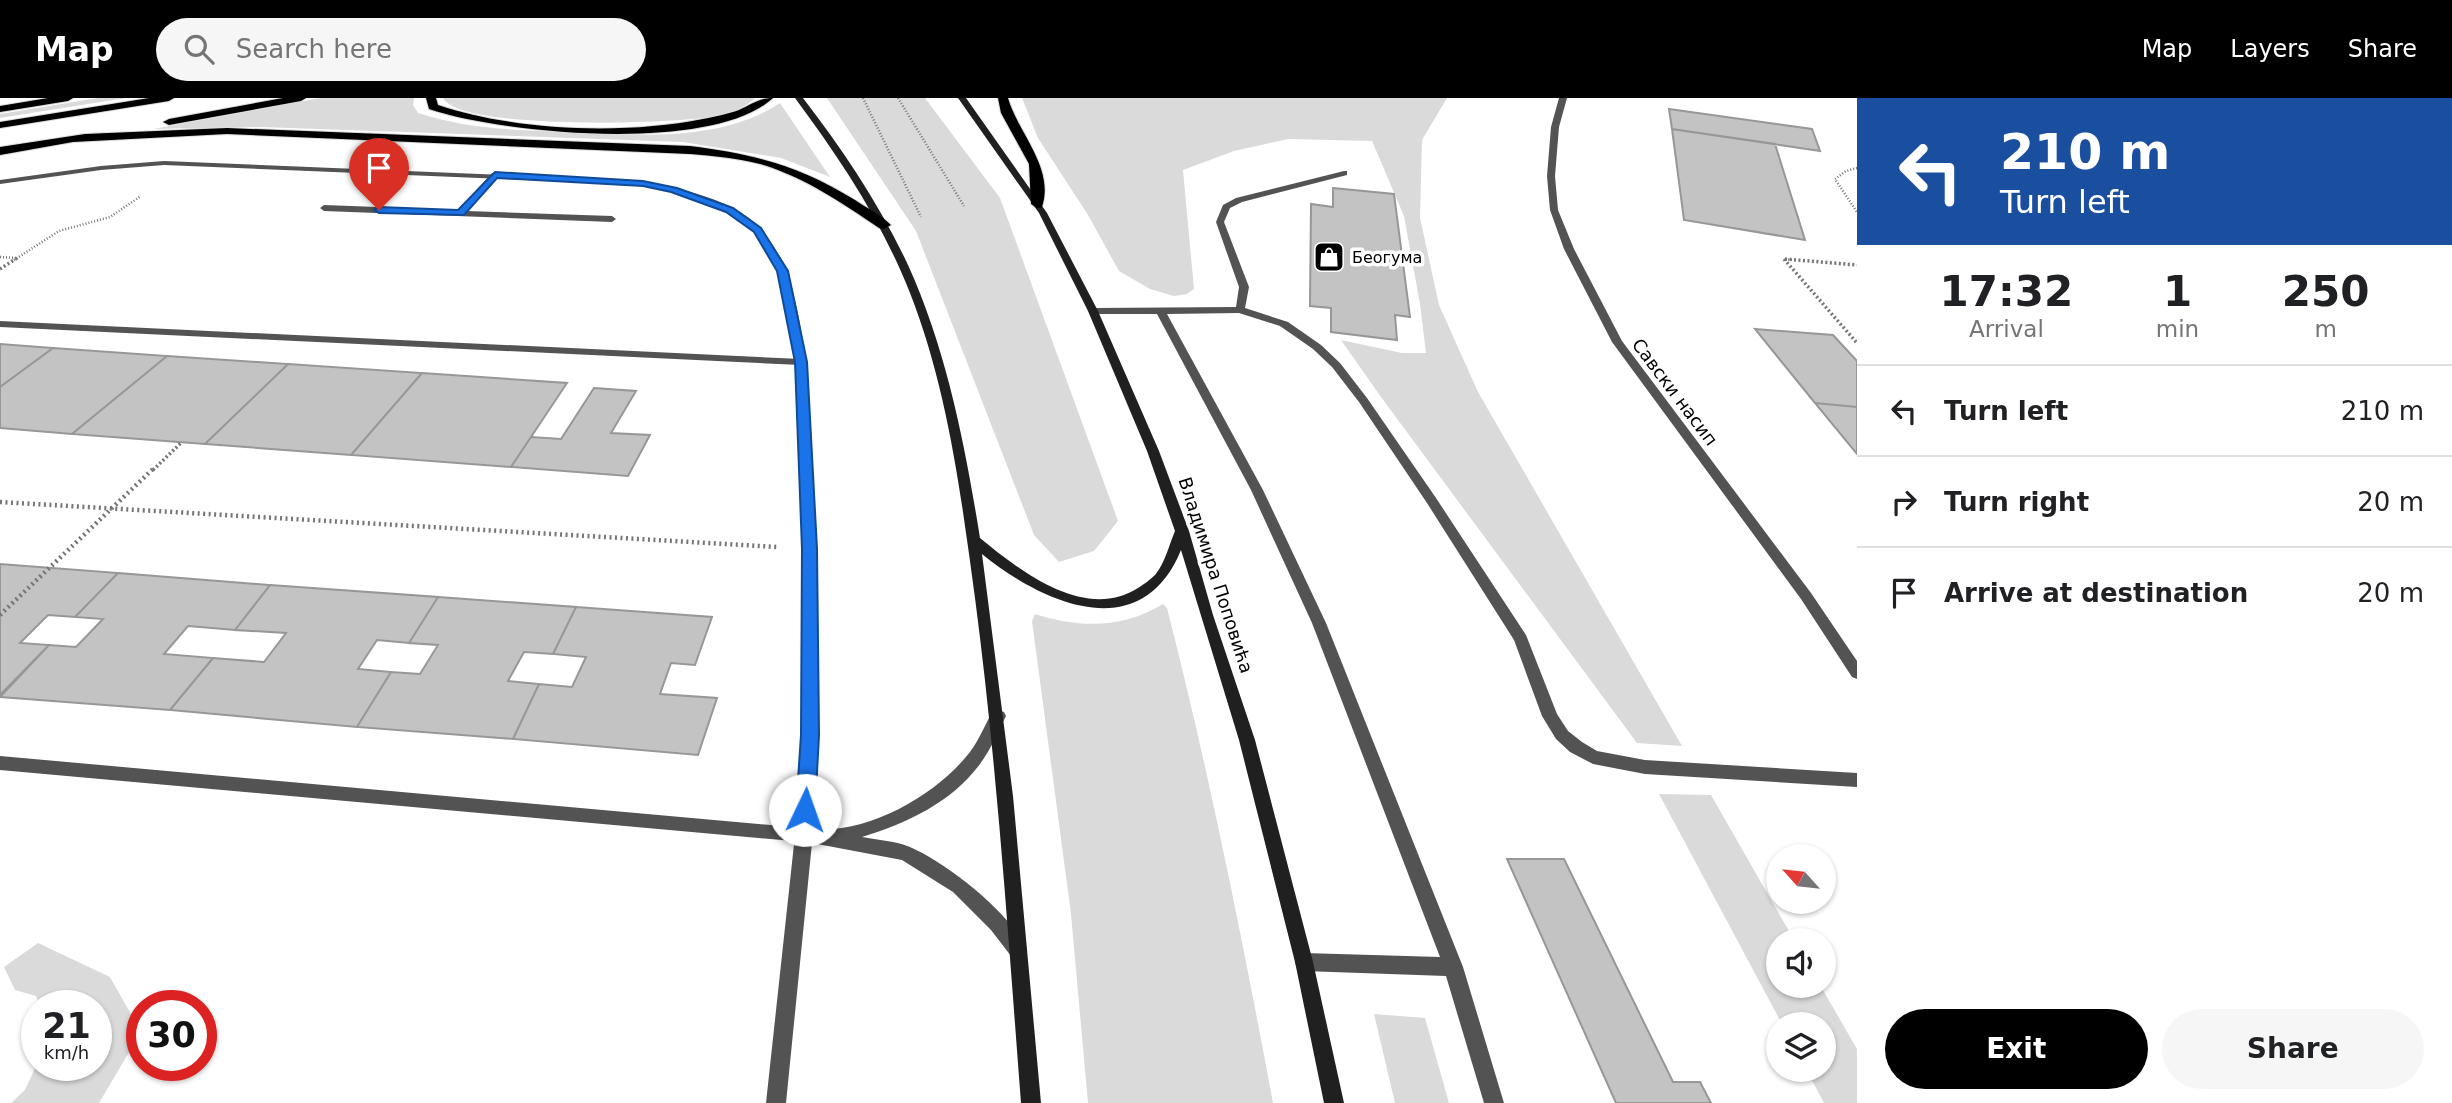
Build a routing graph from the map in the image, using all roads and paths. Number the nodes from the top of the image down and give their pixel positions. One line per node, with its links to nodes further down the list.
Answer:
1 (68, 98): 12 (highway)
2 (169, 98): 13 (highway)
3 (301, 98): 14 (highway)
4 (431, 98): 5 (highway)
5 (768, 98)
6 (799, 98): 28 (main road)
7 (863, 98): 26 (path)
8 (898, 98): 22 (path)
9 (962, 98): 21 (main road, Владимира Поповића)
10 (1003, 98): 21 (highway)
11 (1563, 98): 46 (street, Савски насип)
12 (0, 108)
13 (0, 125)
14 (72, 139): 15 (highway); 28 (highway)
15 (0, 151)
16 (190, 163): 19 (street); 20 (street); 30 (path)
17 (1857, 168): 24 (path)
18 (1344, 173): 33 (street)
19 (495, 175): 25 (street); 38 (street)
20 (0, 182)
21 (1037, 204): 34 (main road, Владимира Поповића)
22 (964, 206)
23 (324, 208): 25 (street)
24 (1857, 212)
25 (460, 213): 27 (street)
26 (921, 217)
27 (612, 219)
28 (884, 225): 43 (main road)
29 (0, 257): 30 (path)
30 (18, 258): 32 (path)
31 (1857, 265): 37 (path)
32 (0, 269)
33 (1240, 310): 35 (street); 49 (street)
34 (1093, 311): 35 (street); 42 (main road, Владимира Поповића)
35 (1161, 311): 54 (street)
36 (0, 324): 38 (street)
37 (1857, 343)
38 (801, 362): 44 (street)
39 (182, 442): 41 (path)
40 (0, 502): 41 (path)
41 (111, 510): 44 (path); 45 (path)
42 (1182, 531): 43 (main road); 53 (main road, Владимира Поповића)
43 (975, 541): 47 (main road)
44 (809, 549): 50 (street)
45 (0, 615)
46 (1857, 673)
47 (998, 716): 51 (street); 52 (main road)
48 (0, 763): 50 (street)
49 (1857, 780)
50 (804, 835): 51 (street); 55 (street)
51 (831, 838): 52 (street)
52 (1019, 952): 56 (main road)
53 (1304, 962): 54 (street); 57 (main road, Владимира Поповића)
54 (1453, 967): 58 (street)
55 (776, 1103)
56 (1031, 1103)
57 (1334, 1103)
58 (1494, 1103)

